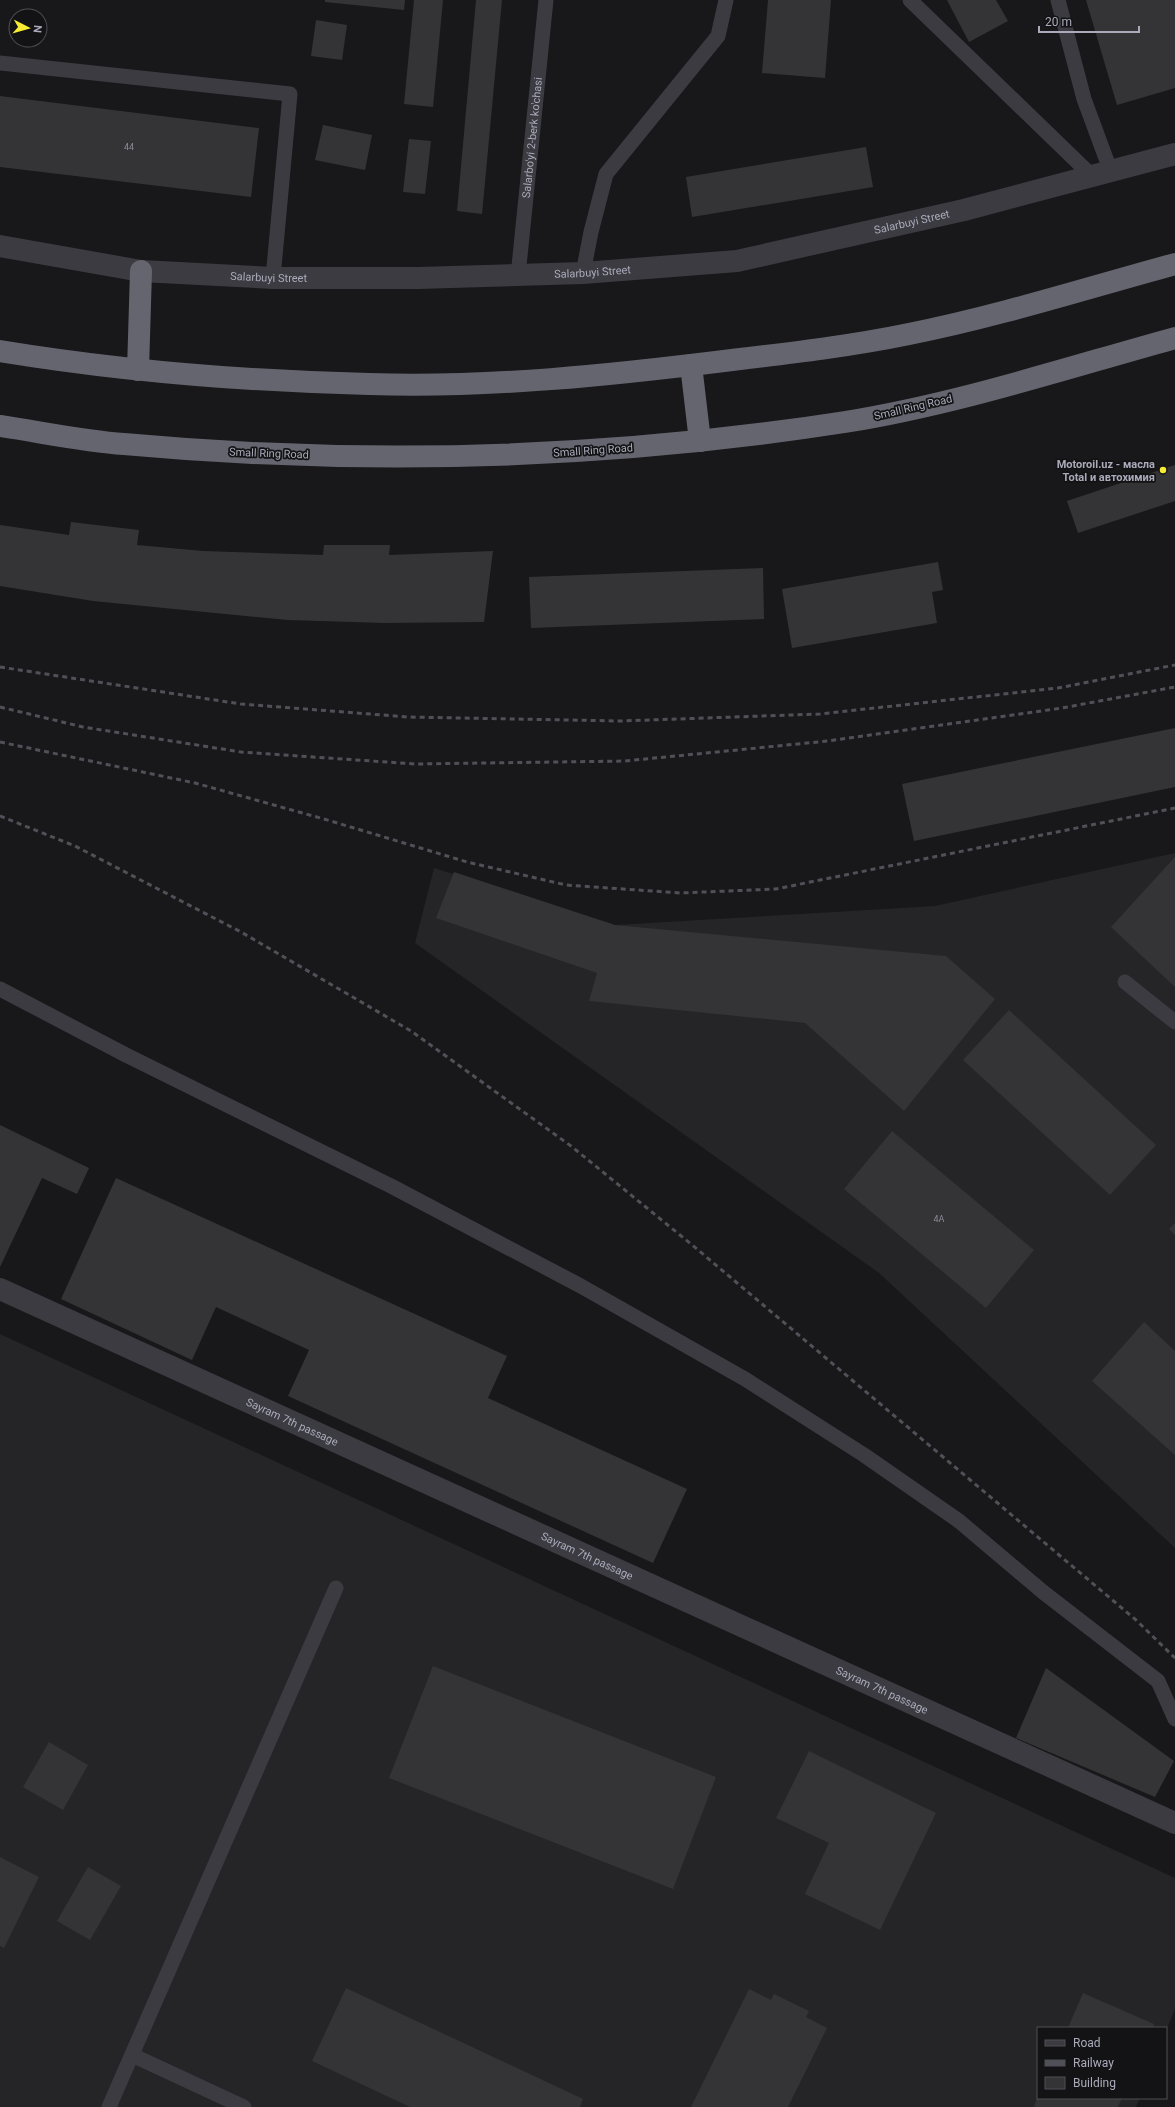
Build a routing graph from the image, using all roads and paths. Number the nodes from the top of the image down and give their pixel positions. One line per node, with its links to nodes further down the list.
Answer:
1 (546, 0): 12 (lane, Salarbo'yi 2-berk ko'chasi)
2 (726, 0): 11 (lane)
3 (910, 0): 7 (lane)
4 (1058, 0): 7 (lane)
5 (0, 64): 13 (lane)
6 (1175, 154): 7 (street, Salarbuyi Street)
7 (1102, 174): 11 (street, Salarbuyi Street)
8 (0, 246): 10 (street, Salarbuyi Street)
9 (1175, 264): 16 (highway)
10 (141, 270): 13 (street, Salarbuyi Street); 17 (highway)
11 (583, 273): 12 (street, Salarbuyi Street)
12 (518, 276): 13 (street, Salarbuyi Street)
13 (273, 278)
14 (1175, 338): 19 (highway, Small Ring Road)
15 (0, 351): 17 (highway)
16 (692, 365): 17 (highway); 19 (highway)
17 (138, 370)
18 (0, 426): 19 (highway, Small Ring Road)
19 (700, 441)
20 (1125, 982): 22 (lane)
21 (0, 989): 25 (lane)
22 (1175, 1022)
23 (0, 1289): 26 (street, Sayram 7th passage)
24 (336, 1588): 27 (lane)
25 (1175, 1718)
26 (1175, 1823)
27 (132, 2055): 28 (lane); 29 (lane)
28 (109, 2107)
29 (244, 2107)

